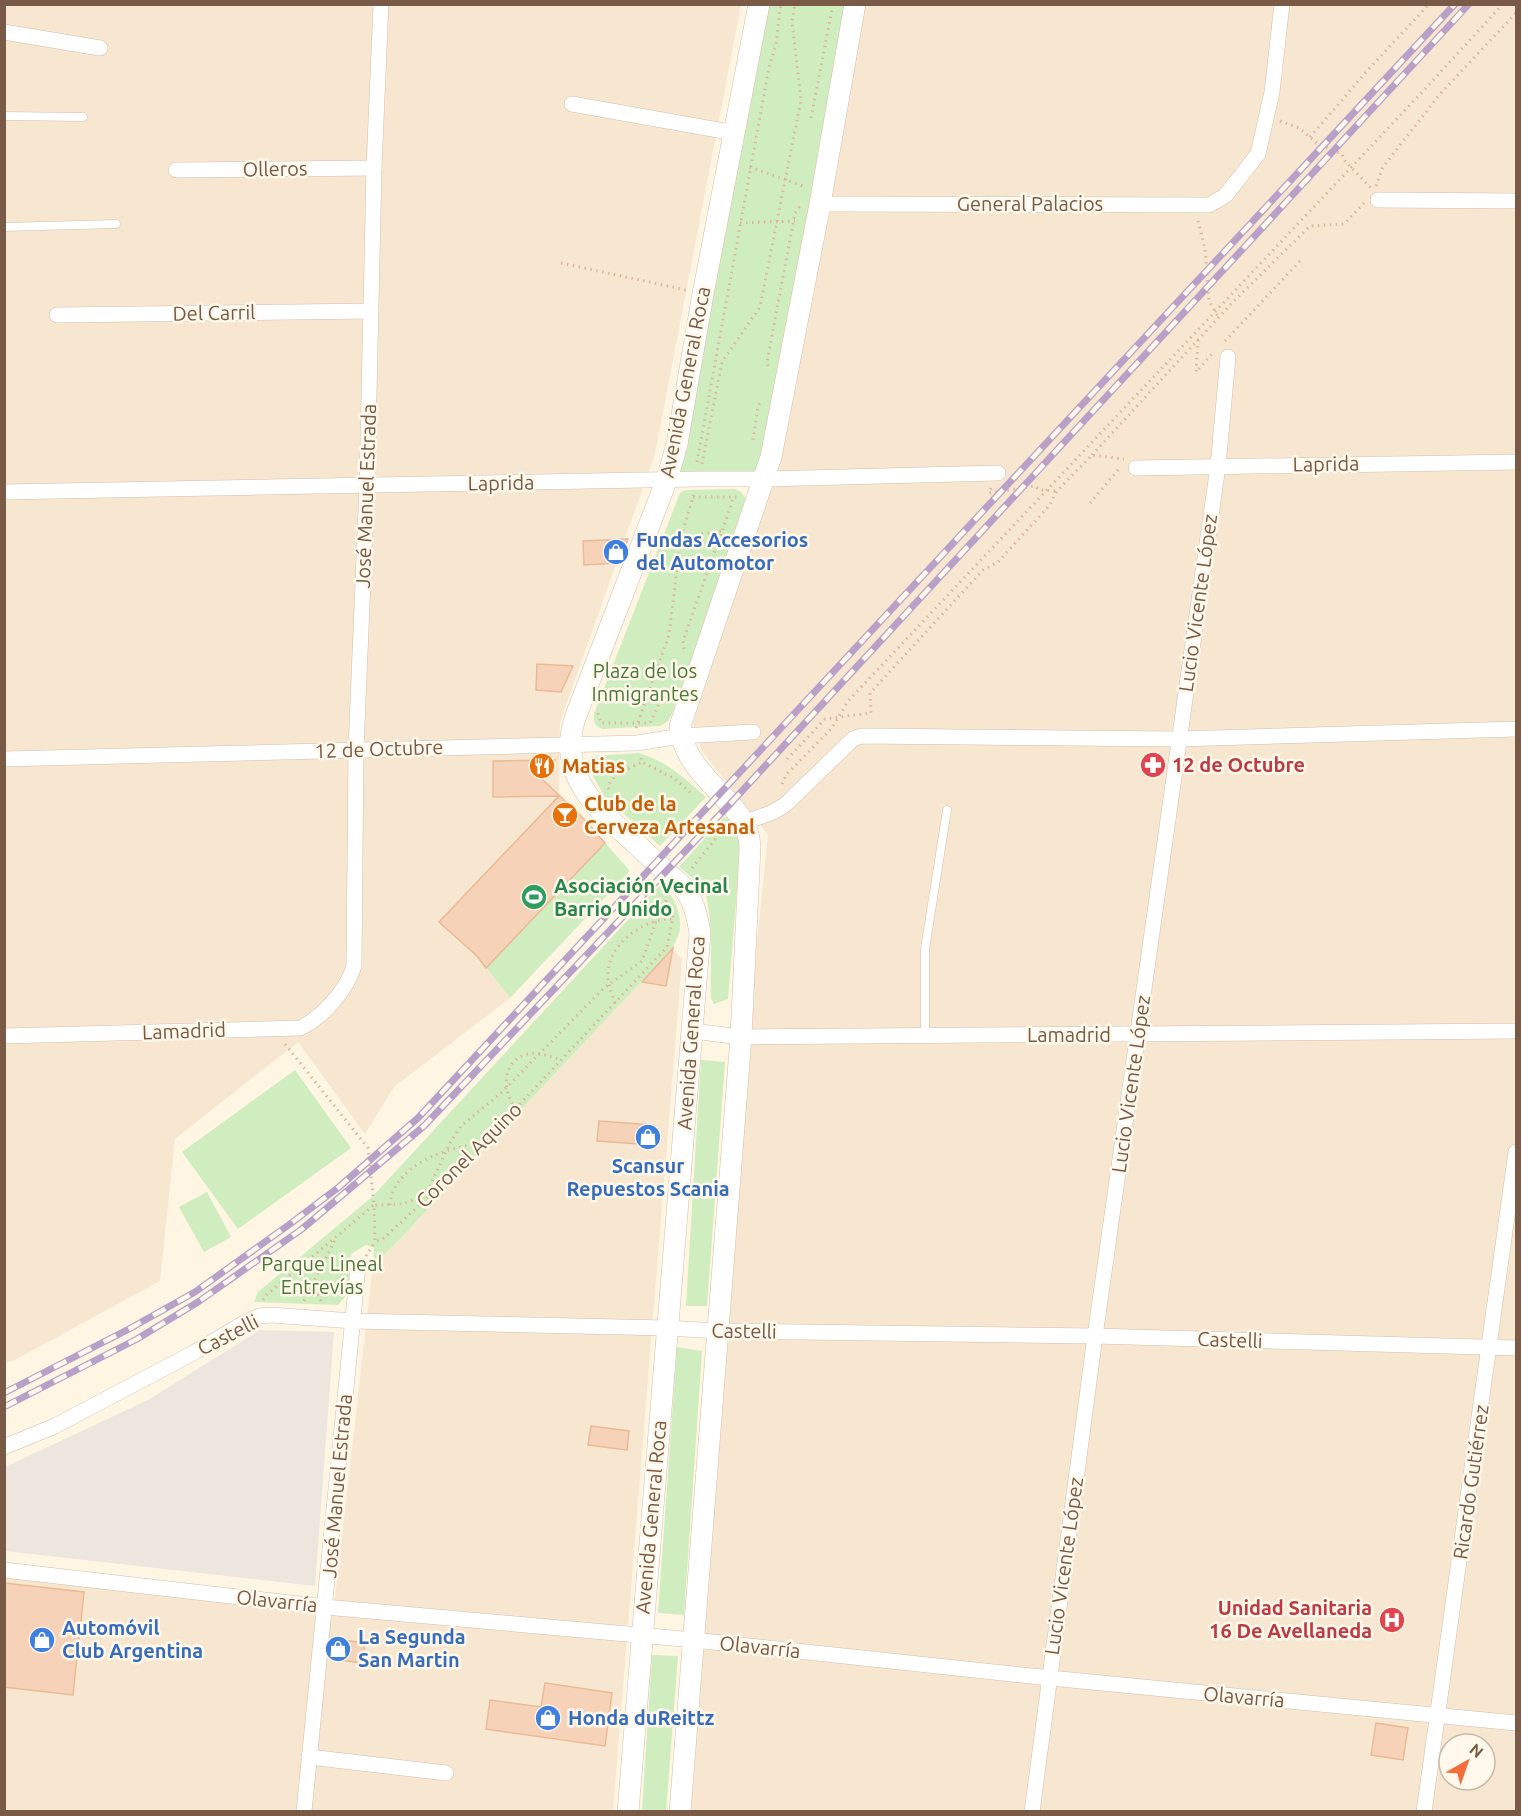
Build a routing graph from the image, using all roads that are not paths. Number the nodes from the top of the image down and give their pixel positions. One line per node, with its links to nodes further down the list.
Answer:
1 (381, 4): 11 (street, José Manuel Estrada)
2 (759, 4): 10 (main road, Avenida General Roca)
3 (855, 4): 15 (main road)
4 (1282, 4): 15 (street, General Palacios)
5 (4, 32): 6 (street)
6 (100, 48)
7 (572, 104): 10 (street)
8 (4, 116): 9 (lane)
9 (83, 117)
10 (735, 133): 25 (main road, Avenida General Roca)
11 (374, 168): 12 (street, Olleros); 18 (street, José Manuel Estrada)
12 (176, 170)
13 (1372, 200): 14 (street)
14 (1516, 201)
15 (810, 207): 26 (main road)
16 (116, 224): 17 (lane)
17 (4, 227)
18 (371, 311): 19 (street, Del Carril); 27 (street, José Manuel Estrada)
19 (57, 315)
20 (1228, 357): 22 (street, Lucio Vicente López)
21 (1516, 462): 22 (street, Laprida)
22 (1218, 465): 23 (street, Laprida); 32 (street, Lucio Vicente López)
23 (1136, 468)
24 (998, 473): 26 (street, Laprida)
25 (667, 479): 26 (street, Laprida); 27 (street, Laprida); 33 (main road, Avenida General Roca)
26 (765, 479): 31 (main road)
27 (368, 486): 28 (street, Laprida); 34 (street, José Manuel Estrada)
28 (4, 492)
29 (1516, 729): 32 (street)
30 (753, 732): 31 (street, 12 de Octubre)
31 (681, 736): 33 (street, 12 de Octubre); 37 (main road)
32 (1178, 739): 37 (street); 42 (street, Lucio Vicente López)
33 (569, 743): 34 (street, 12 de Octubre); 39 (main road, Avenida General Roca)
34 (356, 749): 35 (street, 12 de Octubre); 38 (street, José Manuel Estrada)
35 (4, 759)
36 (947, 810): 43 (lane)
37 (735, 826): 44 (main road)
38 (346, 985): 41 (street, Lamadrid)
39 (693, 1031): 44 (street, Lamadrid); 48 (main road, Avenida General Roca)
40 (1516, 1031): 42 (street, Lamadrid)
41 (4, 1035)
42 (1138, 1035): 43 (street, Lamadrid); 50 (street, Lucio Vicente López)
43 (925, 1036): 44 (street, Lamadrid)
44 (741, 1037): 49 (main road)
45 (1516, 1152): 51 (street, Ricardo Gutiérrez)
46 (358, 1267): 47 (street, José Manuel Estrada)
47 (353, 1321): 48 (street, Castelli); 53 (street, Castelli); 55 (street, José Manuel Estrada)
48 (667, 1328): 49 (street, Castelli); 56 (main road, Avenida General Roca)
49 (718, 1331): 50 (street, Castelli); 57 (main road)
50 (1095, 1336): 51 (street, Castelli); 58 (street, Lucio Vicente López)
51 (1489, 1347): 52 (street, Castelli); 59 (street, Ricardo Gutiérrez)
52 (1516, 1348)
53 (4, 1447)
54 (4, 1570): 55 (street, Olavarría)
55 (325, 1607): 56 (street, Olavarría); 61 (street, José Manuel Estrada)
56 (641, 1636): 57 (street, Olavarría); 64 (main road, Avenida General Roca)
57 (694, 1640): 58 (street, Olavarría); 65 (main road)
58 (1050, 1678): 59 (street, Olavarría); 66 (street, Lucio Vicente López)
59 (1439, 1715): 60 (street, Olavarría); 67 (street, Ricardo Gutiérrez)
60 (1516, 1723)
61 (309, 1757): 62 (street); 63 (street, José Manuel Estrada)
62 (446, 1773)
63 (303, 1812)
64 (628, 1812)
65 (680, 1812)
66 (1032, 1812)
67 (1424, 1812)

